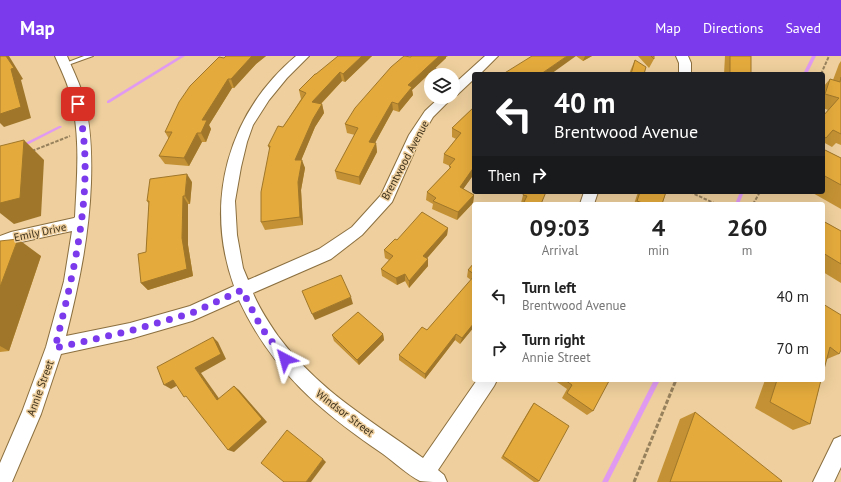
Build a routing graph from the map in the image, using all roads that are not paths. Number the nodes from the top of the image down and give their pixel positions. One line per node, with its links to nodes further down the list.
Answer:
1 (90, 56): 5 (lane)
2 (303, 56): 13 (street, Windsor Street)
3 (492, 56): 6 (street)
4 (682, 56): 7 (street)
5 (63, 60): 11 (street, Annie Street)
6 (475, 72)
7 (685, 72)
8 (472, 74): 9 (street)
9 (460, 86)
10 (440, 104): 13 (street, Brentwood Avenue)
11 (81, 223): 12 (street, Emily Drive); 14 (street, Annie Street)
12 (0, 242)
13 (242, 290): 14 (street, Brentwood Avenue); 17 (street, Windsor Street)
14 (55, 348): 18 (street, Annie Street)
15 (487, 382): 17 (street)
16 (841, 446): 19 (street)
17 (431, 477)
18 (2, 482)
19 (823, 482)

